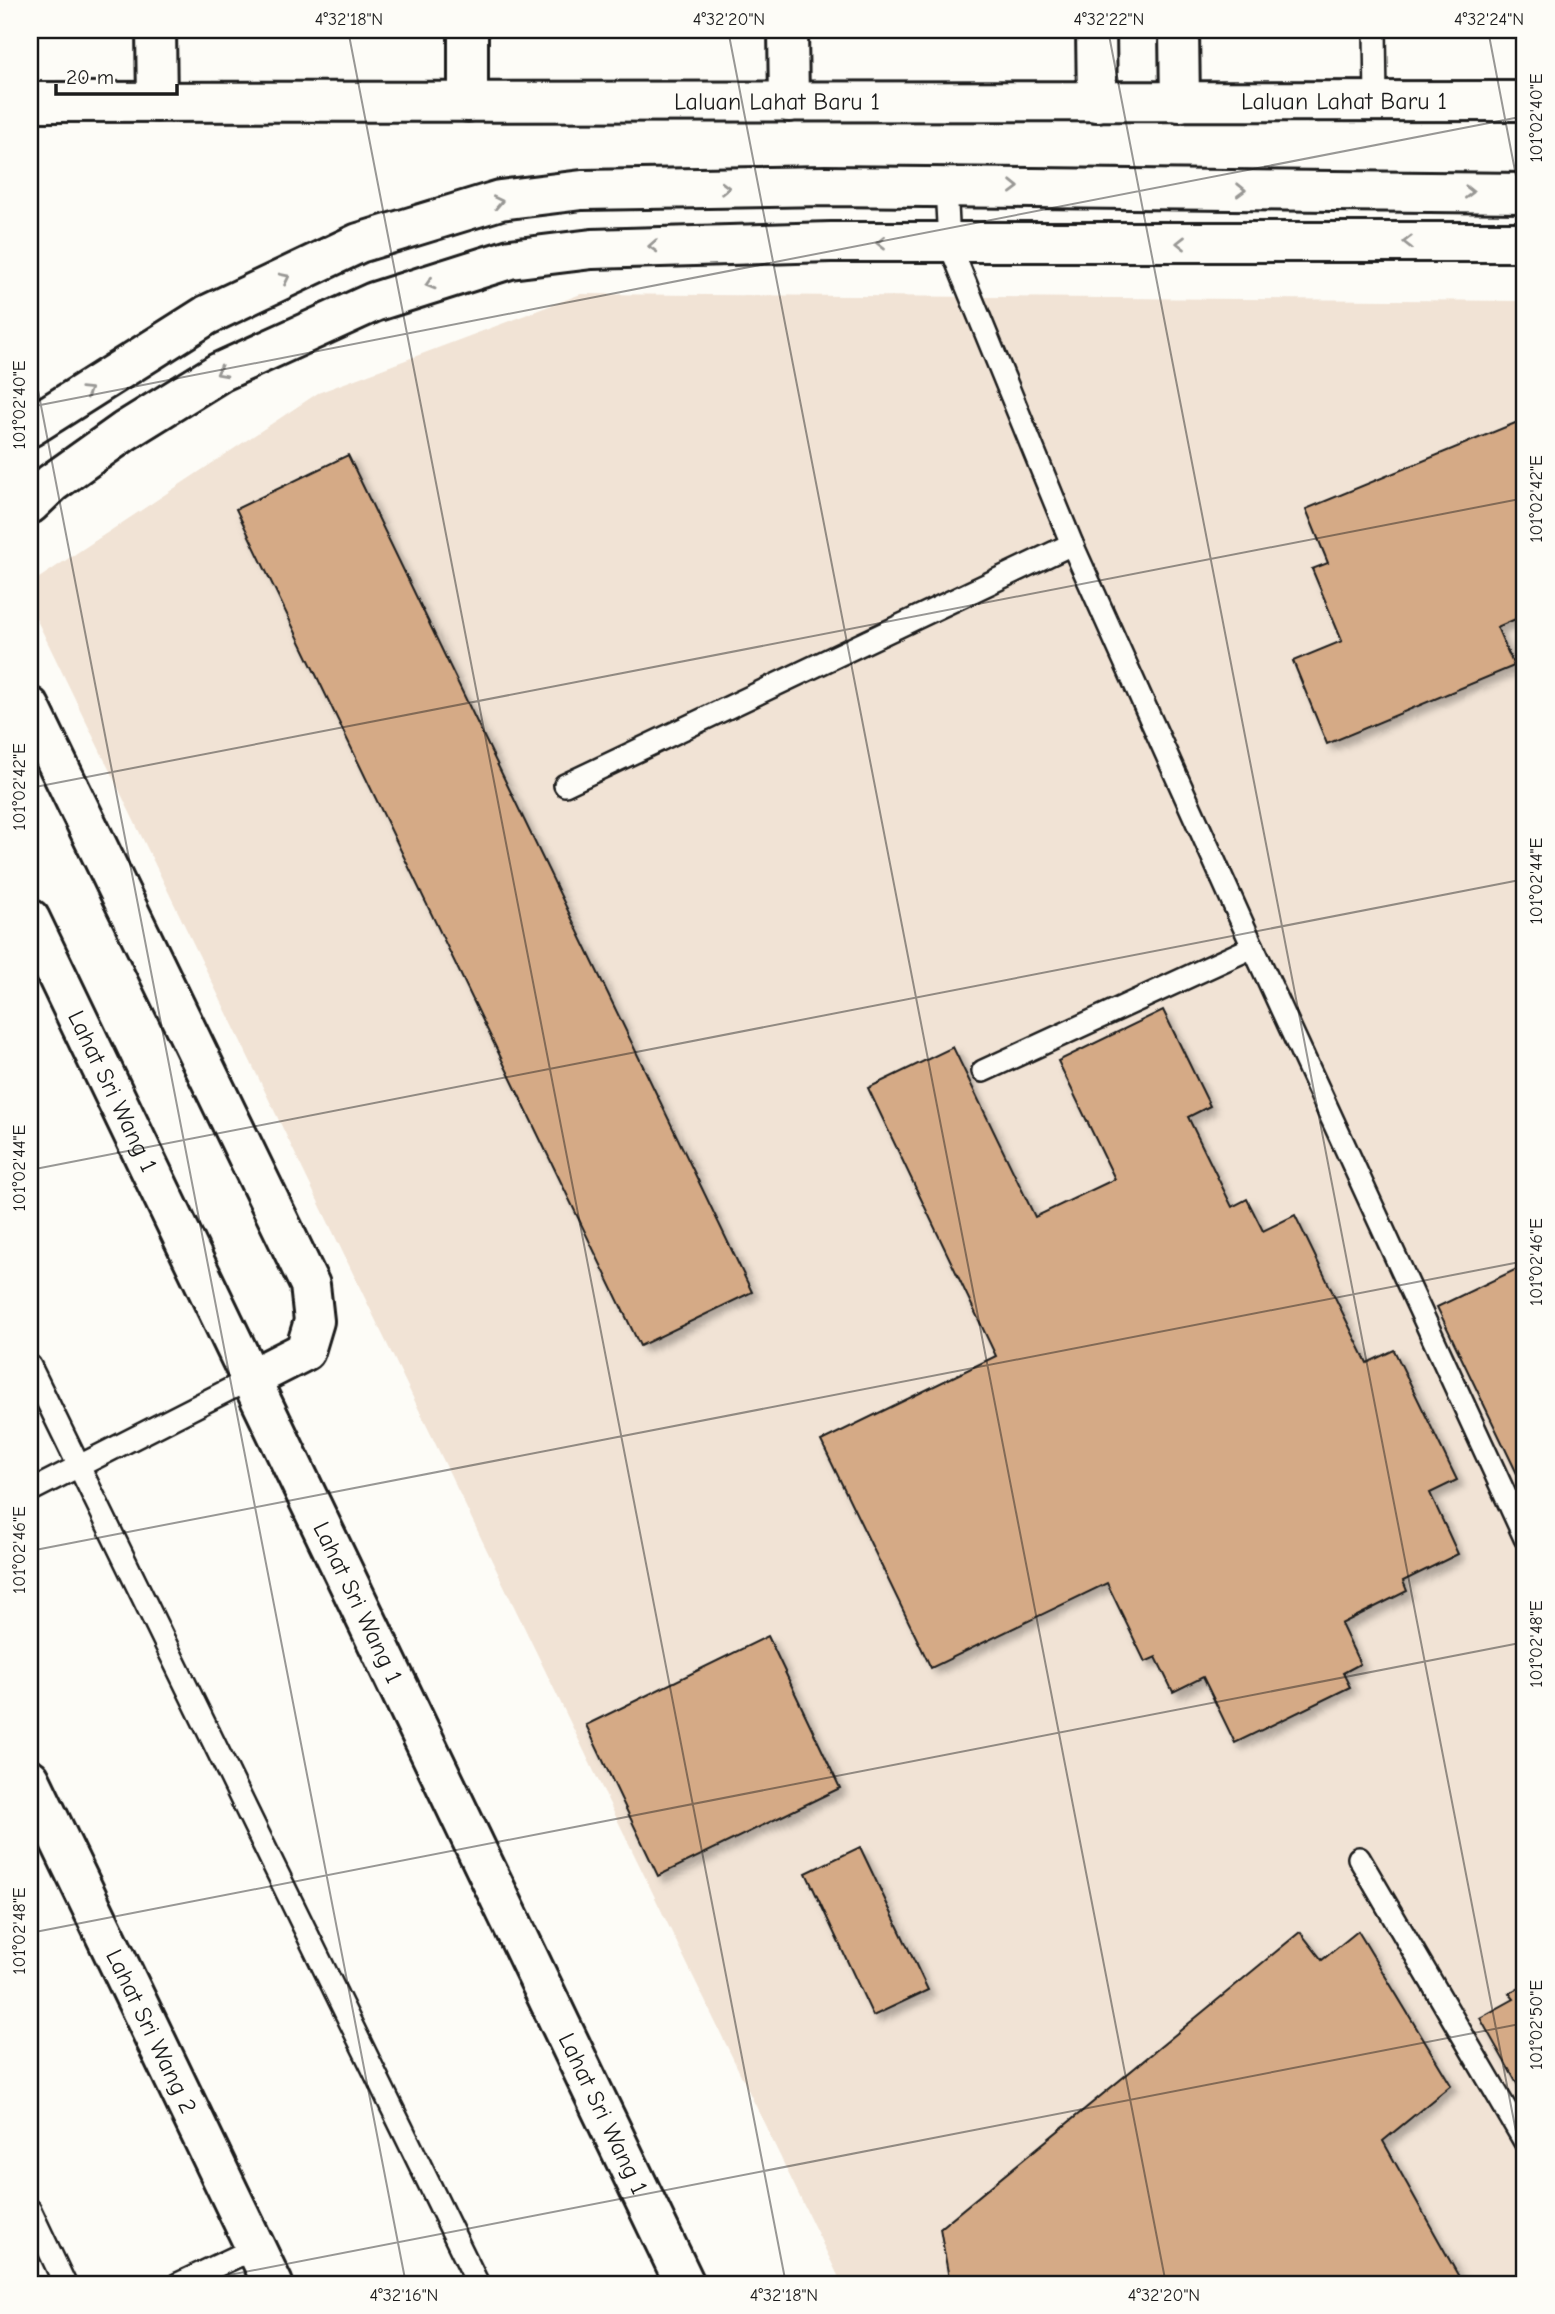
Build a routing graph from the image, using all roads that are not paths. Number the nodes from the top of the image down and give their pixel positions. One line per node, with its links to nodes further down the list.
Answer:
1 (156, 30): 10 (street)
2 (468, 30): 11 (street)
3 (788, 30): 12 (street)
4 (1096, 30): 13 (street)
5 (1179, 30): 14 (street)
6 (1375, 30): 7 (lane)
7 (1376, 101): 8 (street, Laluan Lahat Baru 1); 14 (street, Laluan Lahat Baru 1)
8 (1525, 101)
9 (30, 102): 10 (street, Laluan Lahat Baru 1)
10 (157, 102): 11 (street, Laluan Lahat Baru 1)
11 (468, 102): 12 (street, Laluan Lahat Baru 1)
12 (789, 102): 13 (street, Laluan Lahat Baru 1)
13 (1097, 102): 14 (street, Laluan Lahat Baru 1)
14 (1180, 102)
15 (946, 186): 16 (street, one-way to 16); 18 (lane); 19 (street, one-way to 15)
16 (1525, 193)
17 (1525, 242): 18 (street, one-way to 18)
18 (949, 243): 20 (street, one-way to 20); 21 (lane)
19 (30, 427)
20 (30, 504)
21 (1072, 544): 23 (lane); 25 (lane)
22 (30, 708): 28 (street)
23 (565, 785)
24 (30, 919): 28 (street, Lahat Sri Wang 1)
25 (1253, 947): 26 (lane); 31 (lane)
26 (983, 1071)
27 (30, 1366): 29 (lane)
28 (250, 1378): 29 (lane); 41 (street, Lahat Sri Wang 1)
29 (78, 1468): 30 (lane); 40 (lane)
30 (30, 1491)
31 (1525, 1538)
32 (30, 1779): 36 (street, Lahat Sri Wang 2)
33 (1359, 1858): 34 (lane)
34 (1525, 2142)
35 (30, 2210): 37 (lane)
36 (255, 2248): 38 (lane); 39 (street, Lahat Sri Wang 2)
37 (65, 2284)
38 (178, 2284)
39 (273, 2284)
40 (478, 2284)
41 (685, 2284)

